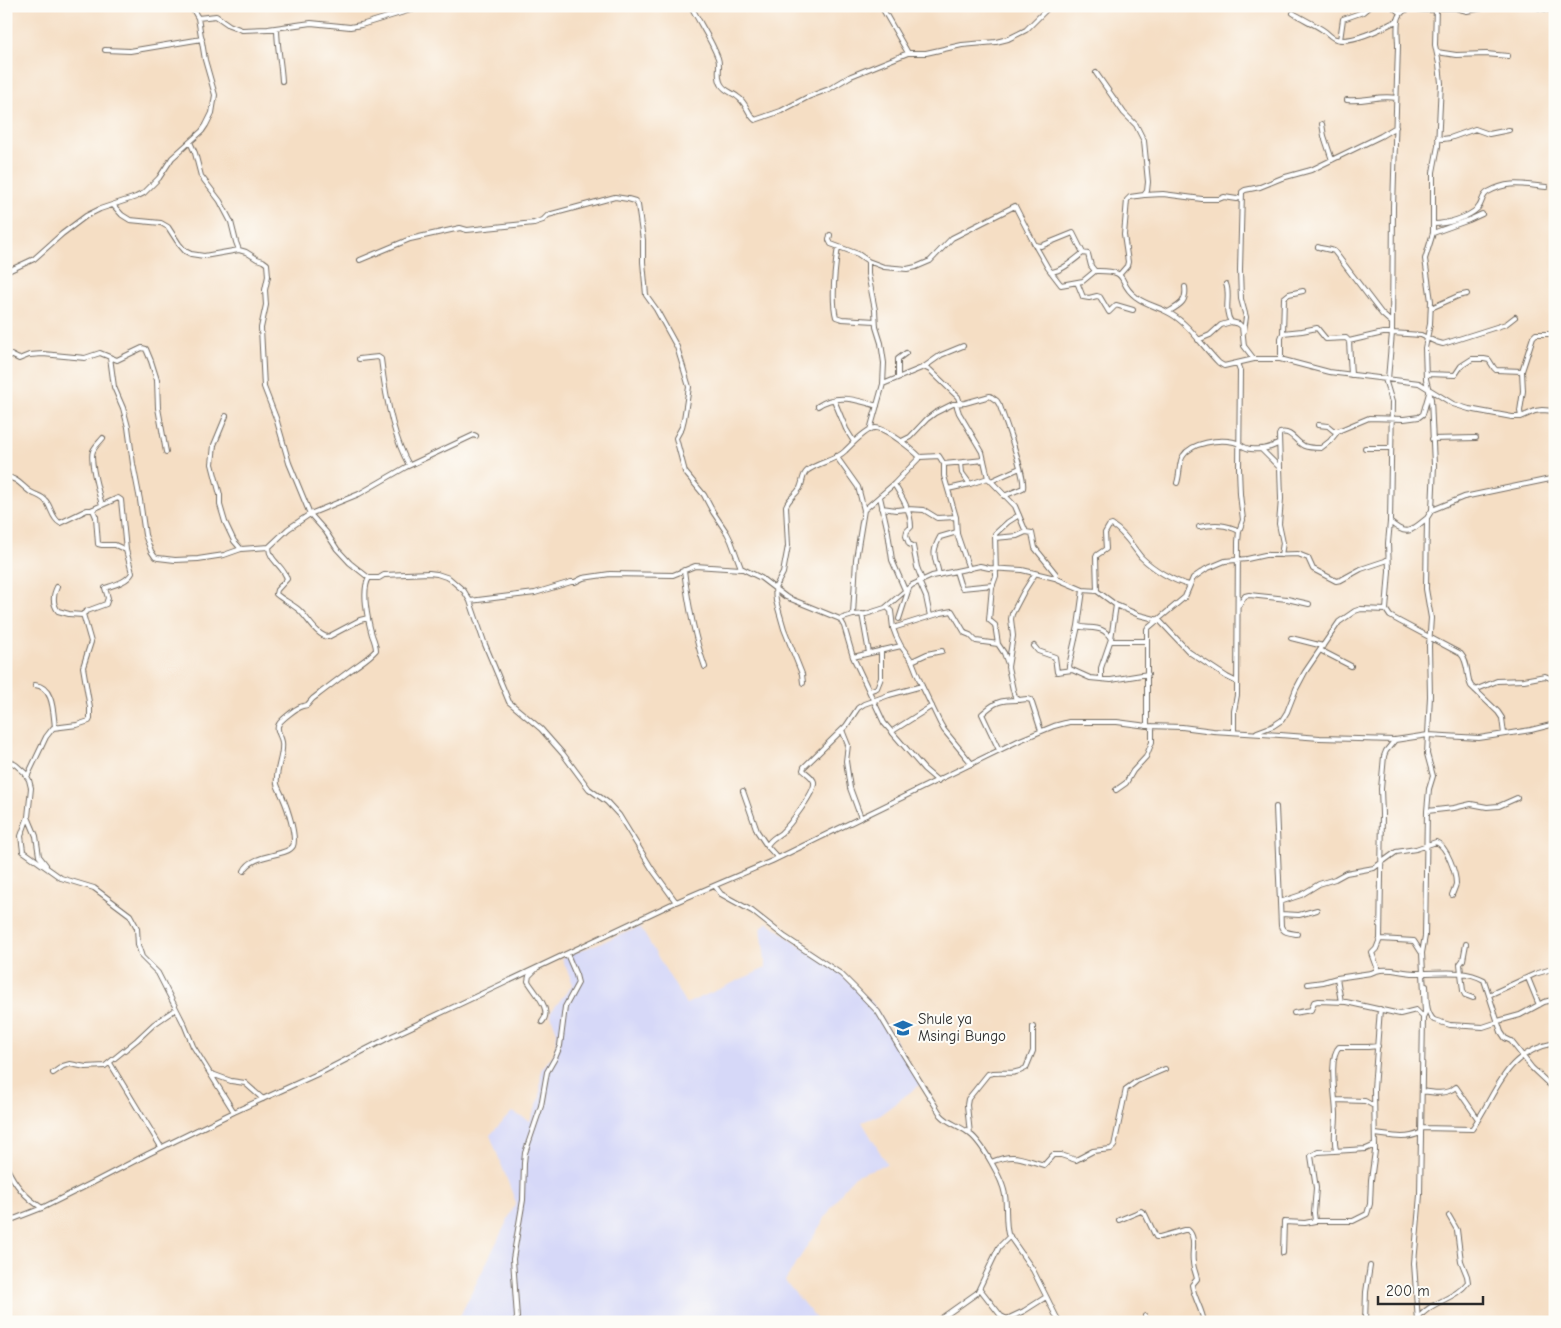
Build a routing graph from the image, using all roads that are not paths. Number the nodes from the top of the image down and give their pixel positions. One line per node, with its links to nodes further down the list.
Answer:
1 (191, 6): 15 (street)
2 (424, 6): 17 (street)
3 (691, 6): 22 (street)
4 (881, 6): 22 (street)
5 (1050, 6): 22 (street)
6 (1370, 6): 19 (street)
7 (1392, 6): 14 (street)
8 (1493, 6): 11 (street)
9 (1504, 6): 10 (street)
10 (1532, 6): 12 (street)
11 (1436, 8): 14 (street); 21 (street)
12 (1555, 12)
13 (1293, 13): 19 (street)
14 (1400, 13): 16 (street)
15 (198, 18): 17 (street); 18 (street)
16 (1398, 20): 19 (street); 26 (street)
17 (276, 28): 25 (street)
18 (202, 39): 20 (street); 32 (street)
19 (1340, 40)
20 (105, 50)
21 (1437, 52): 23 (street); 31 (street)
22 (908, 53)
23 (1508, 56)
24 (1096, 73): 35 (street)
25 (282, 80)
26 (1396, 98): 27 (street); 29 (street)
27 (1347, 100)
28 (1322, 124): 33 (street)
29 (1396, 127): 33 (street); 64 (street)
30 (1509, 130): 31 (street)
31 (1441, 138): 39 (street)
32 (190, 142): 37 (street); 45 (street)
33 (1332, 160): 36 (street)
34 (1546, 187): 39 (street)
35 (1144, 195): 36 (street); 52 (street)
36 (1241, 197): 65 (street)
37 (113, 205): 45 (street); 49 (street)
38 (1482, 214): 40 (street)
39 (1434, 224): 40 (street)
40 (1433, 233): 58 (street)
41 (830, 235): 43 (street)
42 (1035, 245): 46 (street); 48 (street); 50 (street)
43 (838, 247): 48 (street); 62 (street)
44 (1318, 247): 64 (street)
45 (239, 250): 138 (street)
46 (1083, 253): 50 (street); 51 (street)
47 (360, 260): 155 (street)
48 (868, 261): 62 (street)
49 (6, 272)
50 (1051, 272): 53 (street)
51 (1095, 272): 52 (street); 53 (street)
52 (1120, 274): 60 (street)
53 (1077, 282): 59 (street)
54 (1226, 284): 63 (street)
55 (1185, 287): 60 (street)
56 (1303, 291): 66 (street)
57 (1468, 294): 58 (street)
58 (1431, 308): 69 (street)
59 (1133, 310)
60 (1168, 312): 70 (street)
61 (1516, 317): 69 (street)
62 (875, 321): 88 (street)
63 (1231, 322): 65 (street); 70 (street)
64 (1391, 322): 67 (street)
65 (1244, 331): 77 (street)
66 (1283, 333): 71 (street); 78 (street)
67 (1392, 333): 69 (street); 71 (street); 87 (street)
68 (1555, 334): 83 (street)
69 (1427, 337): 84 (street)
70 (1198, 340): 80 (street)
71 (1349, 341): 85 (street)
72 (963, 346): 81 (street)
73 (906, 353): 86 (street)
74 (6, 355): 75 (street)
75 (110, 357): 114 (street); 149 (street)
76 (359, 359): 120 (street)
77 (1254, 359): 78 (street); 79 (street)
78 (1280, 359): 85 (street)
79 (1244, 362): 80 (street); 82 (street)
80 (1237, 363): 82 (street)
81 (924, 367): 86 (street); 91 (street)
82 (1240, 368): 107 (street)
83 (1522, 371): 84 (street); 96 (street)
84 (1426, 374): 89 (street)
85 (1351, 375): 87 (street)
86 (898, 377): 88 (street)
87 (1387, 379): 89 (street); 97 (street)
88 (883, 384): 93 (street)
89 (1429, 389): 96 (street); 97 (street); 104 (street)
90 (834, 400): 92 (street); 93 (street); 105 (street)
91 (958, 403): 106 (street); 117 (street); 121 (street)
92 (818, 406)
93 (877, 406): 99 (street)
94 (1555, 411): 96 (street)
95 (226, 416): 149 (street)
96 (1521, 417)
97 (1392, 418): 100 (street); 111 (street)
98 (1318, 425): 100 (street)
99 (870, 430): 105 (street); 106 (street)
100 (1338, 431): 108 (street)
101 (476, 436): 120 (street)
102 (102, 438): 132 (street)
103 (1476, 438): 104 (street)
104 (1432, 439): 137 (street)
105 (854, 442): 115 (street)
106 (902, 442): 116 (street)
107 (1239, 444): 109 (street); 113 (street); 126 (street)
108 (1278, 444): 112 (street); 122 (street)
109 (1246, 448): 112 (street); 113 (street)
110 (1365, 448): 111 (street)
111 (1391, 448): 142 (street)
112 (1261, 449): 122 (street)
113 (1239, 451): 144 (street)
114 (166, 452)
115 (836, 456): 136 (street); 167 (street)
116 (920, 457): 119 (street); 127 (street)
117 (984, 460): 118 (street); 125 (street)
118 (961, 463): 119 (street); 128 (street)
119 (944, 464): 129 (street)
120 (409, 465): 138 (street)
121 (1020, 468): 125 (street); 130 (street)
122 (1280, 468): 151 (street)
123 (6, 477): 135 (street)
124 (1555, 478): 137 (street)
125 (989, 479): 128 (street); 130 (street)
126 (1178, 483)
127 (894, 484): 131 (street); 134 (street)
128 (970, 484): 129 (street)
129 (948, 489): 140 (street)
130 (1004, 496): 139 (street)
131 (880, 497): 133 (street); 136 (street)
132 (102, 505): 135 (street); 150 (street)
133 (882, 508): 134 (street); 168 (street)
134 (907, 509): 140 (street); 163 (street)
135 (91, 510): 150 (street)
136 (864, 510): 179 (street)
137 (1432, 510): 141 (street)
138 (310, 514): 148 (street); 161 (street)
139 (1019, 515): 146 (street); 147 (street)
140 (956, 517): 145 (street)
141 (1426, 518): 142 (street); 188 (street)
142 (1390, 522): 153 (street)
143 (1200, 526): 144 (street)
144 (1239, 531): 152 (street)
145 (956, 532): 156 (street); 160 (street)
146 (1026, 532): 147 (street); 162 (street)
147 (995, 538): 154 (street)
148 (269, 547): 149 (street); 181 (street)
149 (241, 549)
150 (126, 550): 178 (street)
151 (1281, 555): 152 (street); 153 (street)
152 (1238, 559): 165 (street); 175 (street)
153 (1388, 559): 176 (street)
154 (996, 568): 156 (street); 159 (street); 164 (street)
155 (742, 569): 157 (street); 167 (street)
156 (969, 569): 158 (street)
157 (684, 570): 171 (street); 202 (street)
158 (956, 572): 160 (street); 164 (street)
159 (1036, 574): 162 (street); 200 (street)
160 (939, 575): 163 (street)
161 (369, 578): 171 (street); 181 (street)
162 (1055, 578): 169 (street)
163 (921, 581): 168 (street); 180 (street)
164 (994, 584): 191 (street)
165 (1190, 585): 170 (street); 184 (street)
166 (56, 587): 178 (street)
167 (775, 588): 182 (street); 208 (street)
168 (907, 589): 174 (street); 183 (street)
169 (1083, 590): 170 (street); 185 (street)
170 (1096, 591): 173 (street)
171 (470, 601): 248 (street)
172 (1309, 604): 175 (street)
173 (1116, 605): 184 (street); 189 (street)
174 (887, 607): 177 (street); 186 (street)
175 (1238, 607): 207 (street)
176 (1386, 610): 188 (street); 194 (street)
177 (862, 614): 179 (street); 197 (street)
178 (83, 615): 219 (street)
179 (854, 615): 182 (street)
180 (930, 616): 186 (street); 191 (street)
181 (368, 618): 244 (street)
182 (840, 619): 198 (street)
183 (899, 619)
184 (1159, 620): 190 (street); 207 (street)
185 (1078, 626): 189 (street); 203 (street)
186 (893, 628): 192 (street)
187 (1290, 638): 194 (street)
188 (1430, 638): 211 (street); 226 (street)
189 (1111, 640): 190 (street); 205 (street)
190 (1147, 640): 204 (street)
191 (998, 644): 200 (street)
192 (901, 646): 195 (street); 199 (street)
193 (1034, 646): 203 (street)
194 (1321, 648): 201 (street); 224 (street)
195 (881, 650): 197 (street); 212 (street)
196 (942, 650): 199 (street)
197 (870, 653): 198 (street)
198 (853, 657): 212 (street)
199 (912, 661): 210 (street)
200 (1008, 665): 213 (street)
201 (1351, 666)
202 (705, 667)
203 (1072, 670): 205 (street)
204 (1148, 674): 205 (street); 217 (street)
205 (1101, 678)
206 (1555, 680): 211 (street)
207 (1237, 682): 223 (street)
208 (803, 683)
209 (35, 685): 219 (street)
210 (922, 686): 214 (street); 215 (street)
211 (1474, 690): 225 (street)
212 (869, 691): 214 (street)
213 (1019, 700): 221 (street); 228 (street)
214 (874, 701): 220 (street); 222 (street)
215 (932, 706): 222 (street); 230 (street)
216 (1555, 724): 225 (street)
217 (1147, 726): 218 (street); 221 (street)
218 (1152, 726): 223 (street); 234 (street)
219 (55, 727): 231 (street)
220 (842, 730): 239 (street); 241 (street)
221 (1041, 731): 228 (street)
222 (891, 732): 232 (street)
223 (1234, 732): 224 (street)
224 (1254, 733): 227 (street)
225 (1504, 734): 226 (street)
226 (1428, 735): 227 (street); 237 (street)
227 (1395, 740): 243 (street)
228 (999, 750): 230 (street)
229 (6, 760): 231 (street)
230 (972, 764): 232 (street)
231 (27, 777): 238 (street)
232 (938, 780): 239 (street)
233 (743, 790): 241 (street)
234 (1116, 790)
235 (1517, 798): 237 (street)
236 (1276, 807): 249 (street)
237 (1427, 811): 240 (street)
238 (28, 817): 245 (street); 245 (street)
239 (861, 818): 242 (street)
240 (1426, 845): 243 (street); 247 (street); 255 (street)
241 (767, 846): 242 (street)
242 (778, 858): 246 (street)
243 (1381, 863): 249 (street); 253 (street)
244 (244, 871)
245 (52, 872): 270 (street)
246 (715, 886): 248 (street); 292 (street)
247 (1452, 895)
248 (676, 902): 256 (street)
249 (1280, 902): 251 (street)
250 (1318, 910): 251 (street)
251 (1281, 914): 252 (street)
252 (1298, 934)
253 (1380, 939): 255 (street); 259 (street)
254 (1466, 944): 261 (street)
255 (1422, 953): 260 (street)
256 (567, 954): 257 (street); 311 (street)
257 (538, 968): 274 (street); 286 (street)
258 (1555, 968): 263 (street)
259 (1376, 971): 260 (street); 262 (street)
260 (1424, 973): 261 (street); 273 (street); 275 (street)
261 (1461, 973): 265 (street); 266 (street)
262 (1337, 978): 264 (street); 268 (street)
263 (1528, 978): 265 (street); 269 (street)
264 (1308, 984)
265 (1490, 995): 275 (street)
266 (1473, 998)
267 (1552, 1000): 269 (street)
268 (1341, 1002): 271 (street); 272 (street)
269 (1539, 1005): 275 (street)
270 (176, 1009): 280 (street); 283 (street)
271 (1380, 1010): 273 (street); 278 (street)
272 (1294, 1013)
273 (1423, 1017): 285 (street)
274 (542, 1022)
275 (1498, 1022): 279 (street)
276 (1033, 1027): 292 (street)
277 (1555, 1043): 279 (street)
278 (1378, 1046): 287 (street); 288 (street)
279 (1524, 1056): 284 (street); 290 (street)
280 (110, 1063): 282 (street); 295 (street)
281 (1165, 1069): 297 (street)
282 (53, 1073)
283 (212, 1074): 286 (street); 289 (street)
284 (1555, 1088)
285 (1422, 1091): 290 (street); 291 (street)
286 (263, 1099): 289 (street)
287 (1335, 1100): 288 (street); 296 (street)
288 (1374, 1106): 293 (street)
289 (234, 1112): 295 (street)
290 (1478, 1120): 291 (street)
291 (1421, 1130): 293 (street); 310 (street)
292 (970, 1134): 297 (street)
293 (1376, 1134): 294 (street)
294 (1375, 1145): 296 (street); 302 (street)
295 (160, 1147): 299 (street)
296 (1336, 1150): 302 (street)
297 (991, 1162): 304 (street)
298 (6, 1166): 299 (street)
299 (42, 1208): 303 (street)
300 (1449, 1216): 310 (street)
301 (1119, 1220): 315 (street)
302 (1315, 1221): 305 (street)
303 (6, 1222)
304 (1010, 1236): 307 (street); 308 (street)
305 (1283, 1252)
306 (1370, 1266): 316 (street)
307 (980, 1289): 308 (street); 312 (street)
308 (1046, 1297): 313 (street)
309 (1145, 1316): 314 (street)
310 (1418, 1320)
311 (516, 1322)
312 (936, 1322)
313 (1059, 1322)
314 (1147, 1322)
315 (1204, 1322)
316 (1366, 1322)

